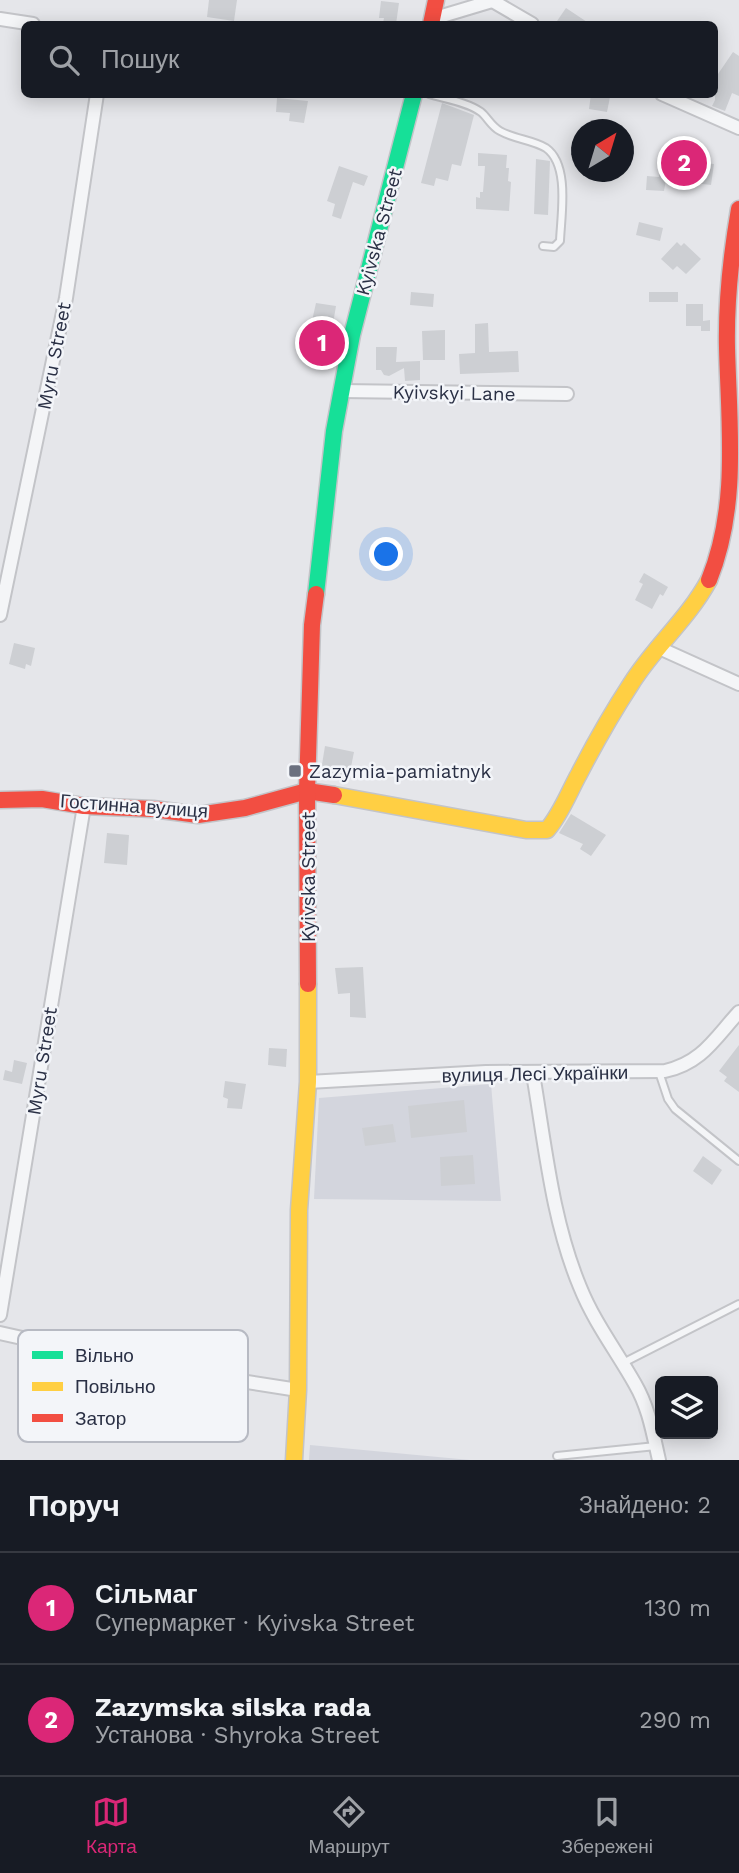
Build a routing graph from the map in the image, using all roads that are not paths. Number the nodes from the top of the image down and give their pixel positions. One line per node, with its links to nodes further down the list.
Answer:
1 (436, 0): 4 (street)
2 (491, 1): 5 (street); 6 (street)
3 (0, 19): 7 (street)
4 (431, 21)
5 (434, 21)
6 (527, 21)
7 (21, 22)
8 (96, 98): 17 (street, Myru Street)
9 (413, 98): 15 (street, Kyivska Street)
10 (443, 98): 14 (lane)
11 (671, 98): 12 (street)
12 (739, 128)
13 (739, 209): 18 (street)
14 (543, 246)
15 (342, 391): 16 (street, Kyivskyi Lane); 20 (street, Kyivska Street)
16 (567, 394)
17 (0, 615)
18 (657, 647): 19 (street); 20 (street)
19 (739, 684)
20 (307, 790): 22 (street, Гостинна вулиця); 26 (street, Kyivska Street)
21 (0, 800): 22 (street, Гостинна вулиця)
22 (84, 806): 29 (street, Myru Street)
23 (739, 1012): 24 (street, вулиця Лесі Українки)
24 (659, 1072): 25 (street, вулиця Лесі Українки); 27 (lane)
25 (533, 1073): 26 (street, вулиця Лесі Українки); 32 (street)
26 (308, 1082): 34 (street, Kyivska Street)
27 (739, 1161)
28 (739, 1304): 32 (lane)
29 (0, 1315)
30 (0, 1334): 31 (street)
31 (18, 1338)
32 (621, 1363): 35 (street)
33 (248, 1382): 34 (street)
34 (298, 1390): 37 (street, Kyivska Street)
35 (656, 1446): 36 (lane); 38 (street)
36 (557, 1456)
37 (294, 1460)
38 (659, 1460)

